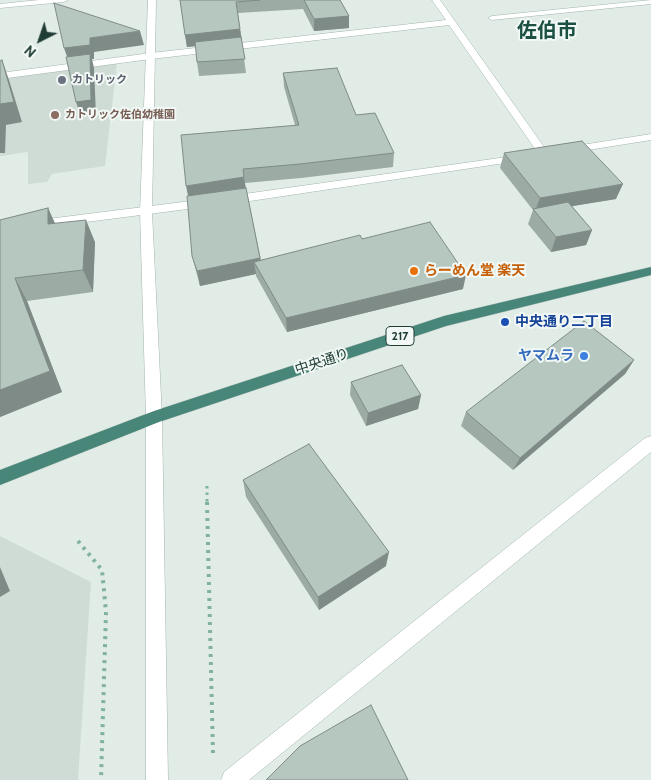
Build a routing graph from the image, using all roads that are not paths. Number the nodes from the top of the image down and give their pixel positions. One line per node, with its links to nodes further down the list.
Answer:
1 (64, 0): 5 (street)
2 (152, 0): 8 (street)
3 (436, 0): 7 (street)
4 (651, 2): 6 (street)
5 (0, 6)
6 (492, 18)
7 (450, 22): 8 (street); 11 (street)
8 (151, 56): 9 (street); 12 (street)
9 (0, 76)
10 (651, 138): 11 (street)
11 (544, 154): 12 (street)
12 (146, 212): 13 (street); 15 (street)
13 (0, 229)
14 (651, 271): 15 (highway, 中央通り / 217)
15 (154, 417): 17 (highway, 中央通り / 217); 18 (street)
16 (651, 443): 19 (street)
17 (0, 478)
18 (157, 780)
19 (232, 780)

